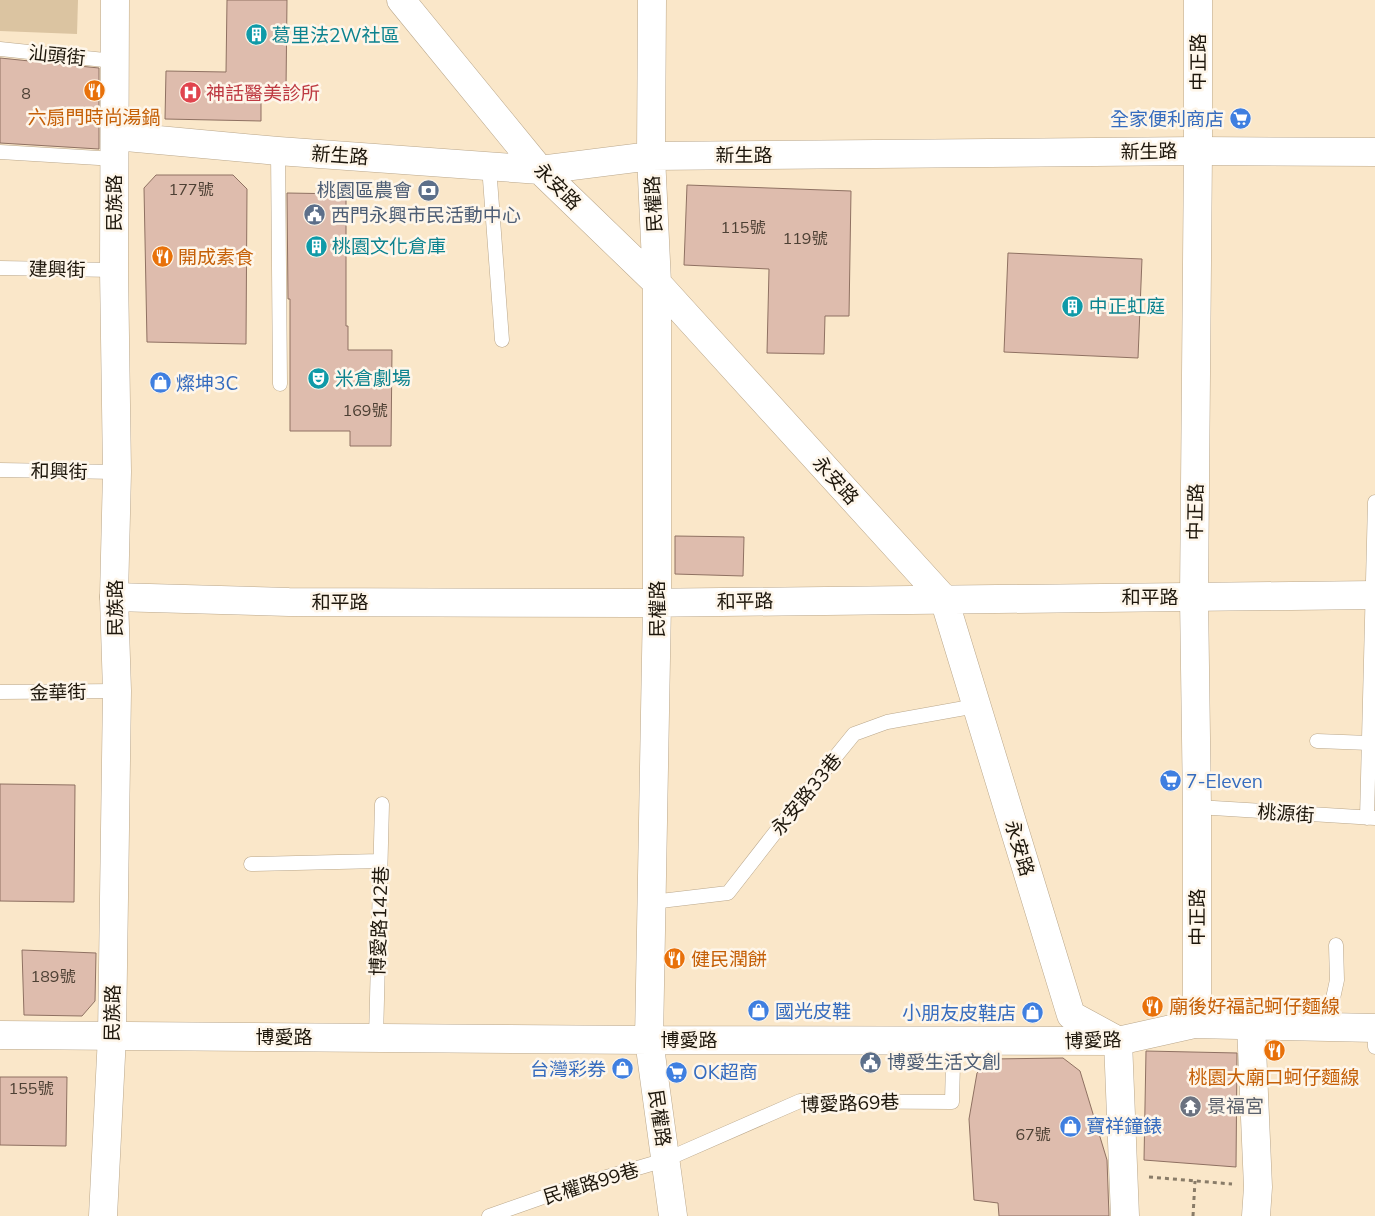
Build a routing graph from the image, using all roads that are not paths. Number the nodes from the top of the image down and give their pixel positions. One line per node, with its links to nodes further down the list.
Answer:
1 (115, 0): 6 (street, 民族路)
2 (401, 0): 14 (street, 永安路)
3 (652, 0): 12 (street, 民權路)
4 (1198, 0): 9 (street, 中正路)
5 (0, 49): 6 (lane, 汕頭街)
6 (114, 61): 7 (street, 民族路)
7 (115, 147): 8 (street, 新生路); 10 (lane); 16 (street, 民族路)
8 (278, 151): 13 (street, 新生路); 19 (lane)
9 (1198, 151): 11 (street, 新生路); 12 (street, 新生路); 24 (street, 中正路)
10 (0, 152)
11 (1375, 152)
12 (651, 156): 14 (street, 新生路); 17 (street, 民權路)
13 (490, 166): 14 (street, 新生路); 18 (lane)
14 (540, 170): 17 (street, 永安路)
15 (0, 268): 16 (lane, 建興街)
16 (114, 270): 21 (street, 民族路)
17 (657, 283): 26 (street, 永安路); 27 (street, 民權路)
18 (502, 340)
19 (280, 384)
20 (0, 470): 21 (lane, 和興街)
21 (118, 472): 25 (street, 民族路)
22 (1375, 502): 23 (lane)
23 (1374, 595): 24 (street, 和平路); 32 (lane)
24 (1194, 596): 26 (street, 和平路); 34 (street, 中正路)
25 (114, 597): 27 (street, 和平路); 28 (street, 民族路)
26 (944, 599): 27 (street, 和平路); 30 (street, 永安路)
27 (658, 602): 38 (street, 民權路)
28 (117, 691): 29 (lane, 金華街); 45 (street, 民族路)
29 (0, 692)
30 (976, 706): 38 (lane, 永安路33巷); 49 (street, 永安路)
31 (1317, 741): 32 (lane)
32 (1369, 743): 35 (lane)
33 (382, 804): 36 (lane, 博愛路142巷)
34 (1197, 807): 35 (lane, 桃源街); 40 (street, 中正路)
35 (1371, 818)
36 (380, 861): 37 (lane); 46 (lane, 博愛路142巷)
37 (251, 864)
38 (652, 902): 47 (street, 民權路)
39 (1336, 945): 42 (lane)
40 (1194, 1024): 41 (street, 博愛路); 49 (street, 博愛路)
41 (1252, 1025): 42 (street, 博愛路); 55 (street)
42 (1327, 1026): 43 (street, 博愛路)
43 (1375, 1034)
44 (0, 1035): 45 (street, 博愛路)
45 (112, 1036): 46 (street, 博愛路); 51 (street, 民族路)
46 (376, 1038): 47 (street, 博愛路)
47 (649, 1040): 48 (street, 博愛路); 50 (street, 民權路)
48 (965, 1041): 49 (street, 博愛路); 50 (lane, 博愛路69巷)
49 (1118, 1041): 54 (street)
50 (665, 1160): 52 (lane, 民權路99巷); 53 (street, 民權路)
51 (103, 1216)
52 (489, 1216)
53 (673, 1216)
54 (1125, 1216)
55 (1256, 1216)

